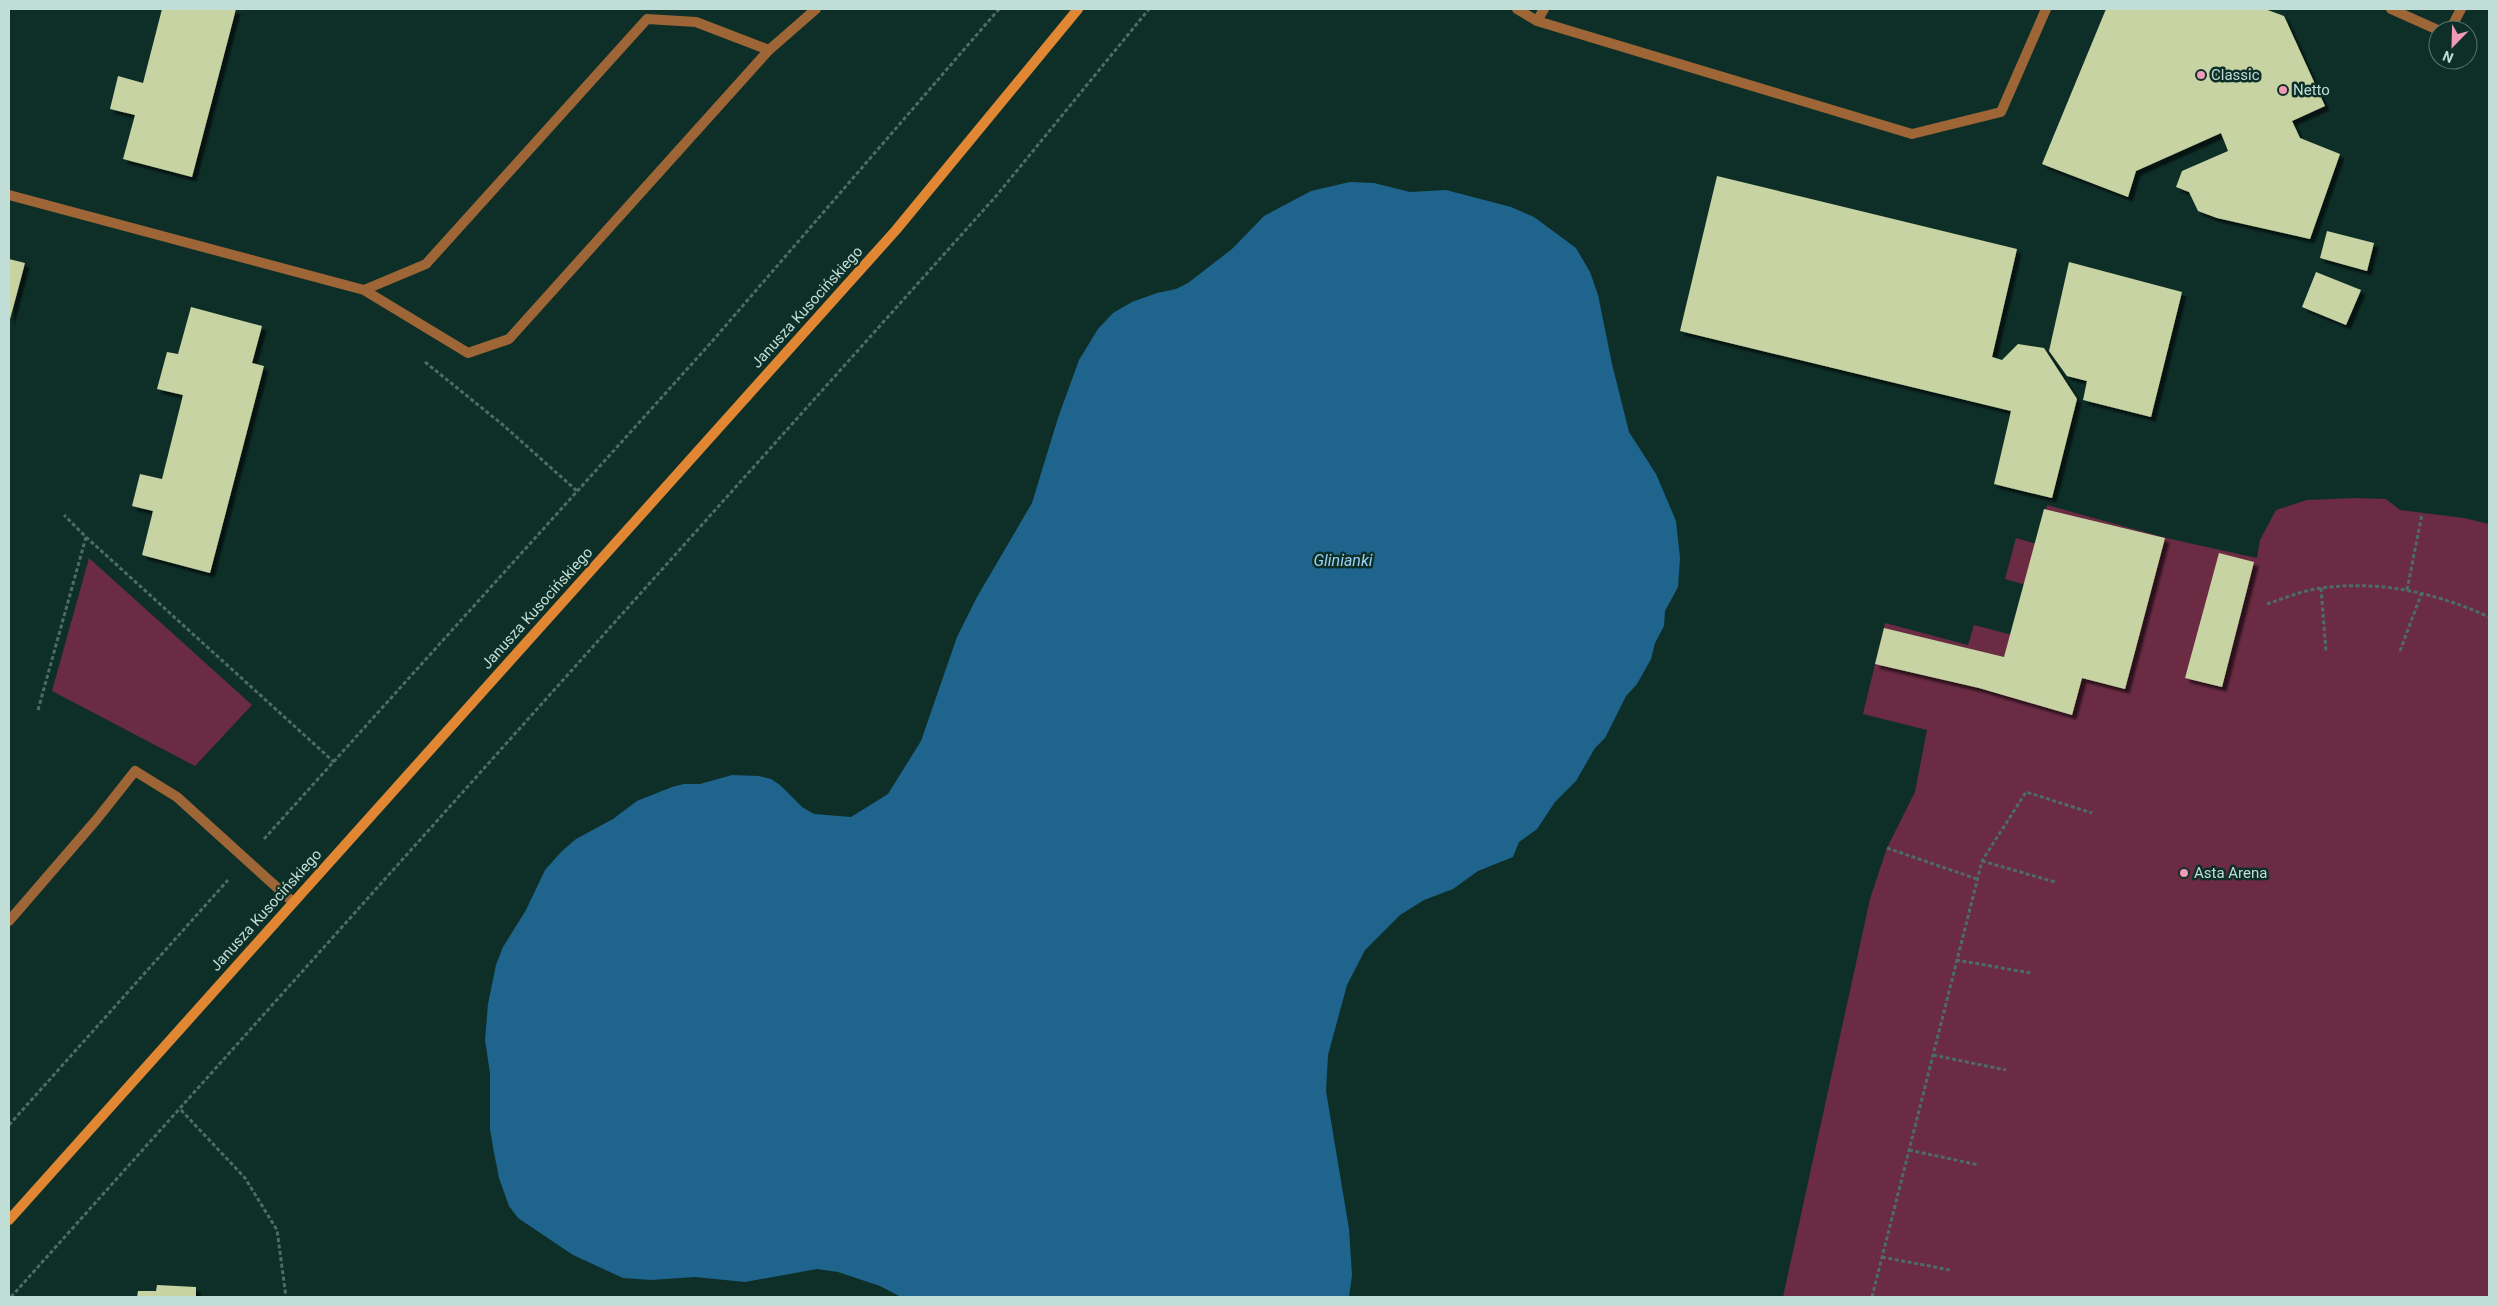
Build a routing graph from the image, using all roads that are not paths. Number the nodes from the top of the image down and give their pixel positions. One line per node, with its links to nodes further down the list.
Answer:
1 (816, 9): 9 (lane)
2 (1078, 9): 12 (street, Janusza Kusocińskiego)
3 (1516, 9): 7 (lane)
4 (1544, 9): 7 (lane)
5 (2046, 9): 7 (lane)
6 (2391, 9): 8 (lane)
7 (1537, 21)
8 (2428, 26)
9 (769, 50): 11 (lane); 11 (lane)
10 (9, 195): 11 (lane)
11 (364, 290)
12 (293, 902): 13 (lane); 14 (street, Janusza Kusocińskiego)
13 (9, 921)
14 (9, 1220)

